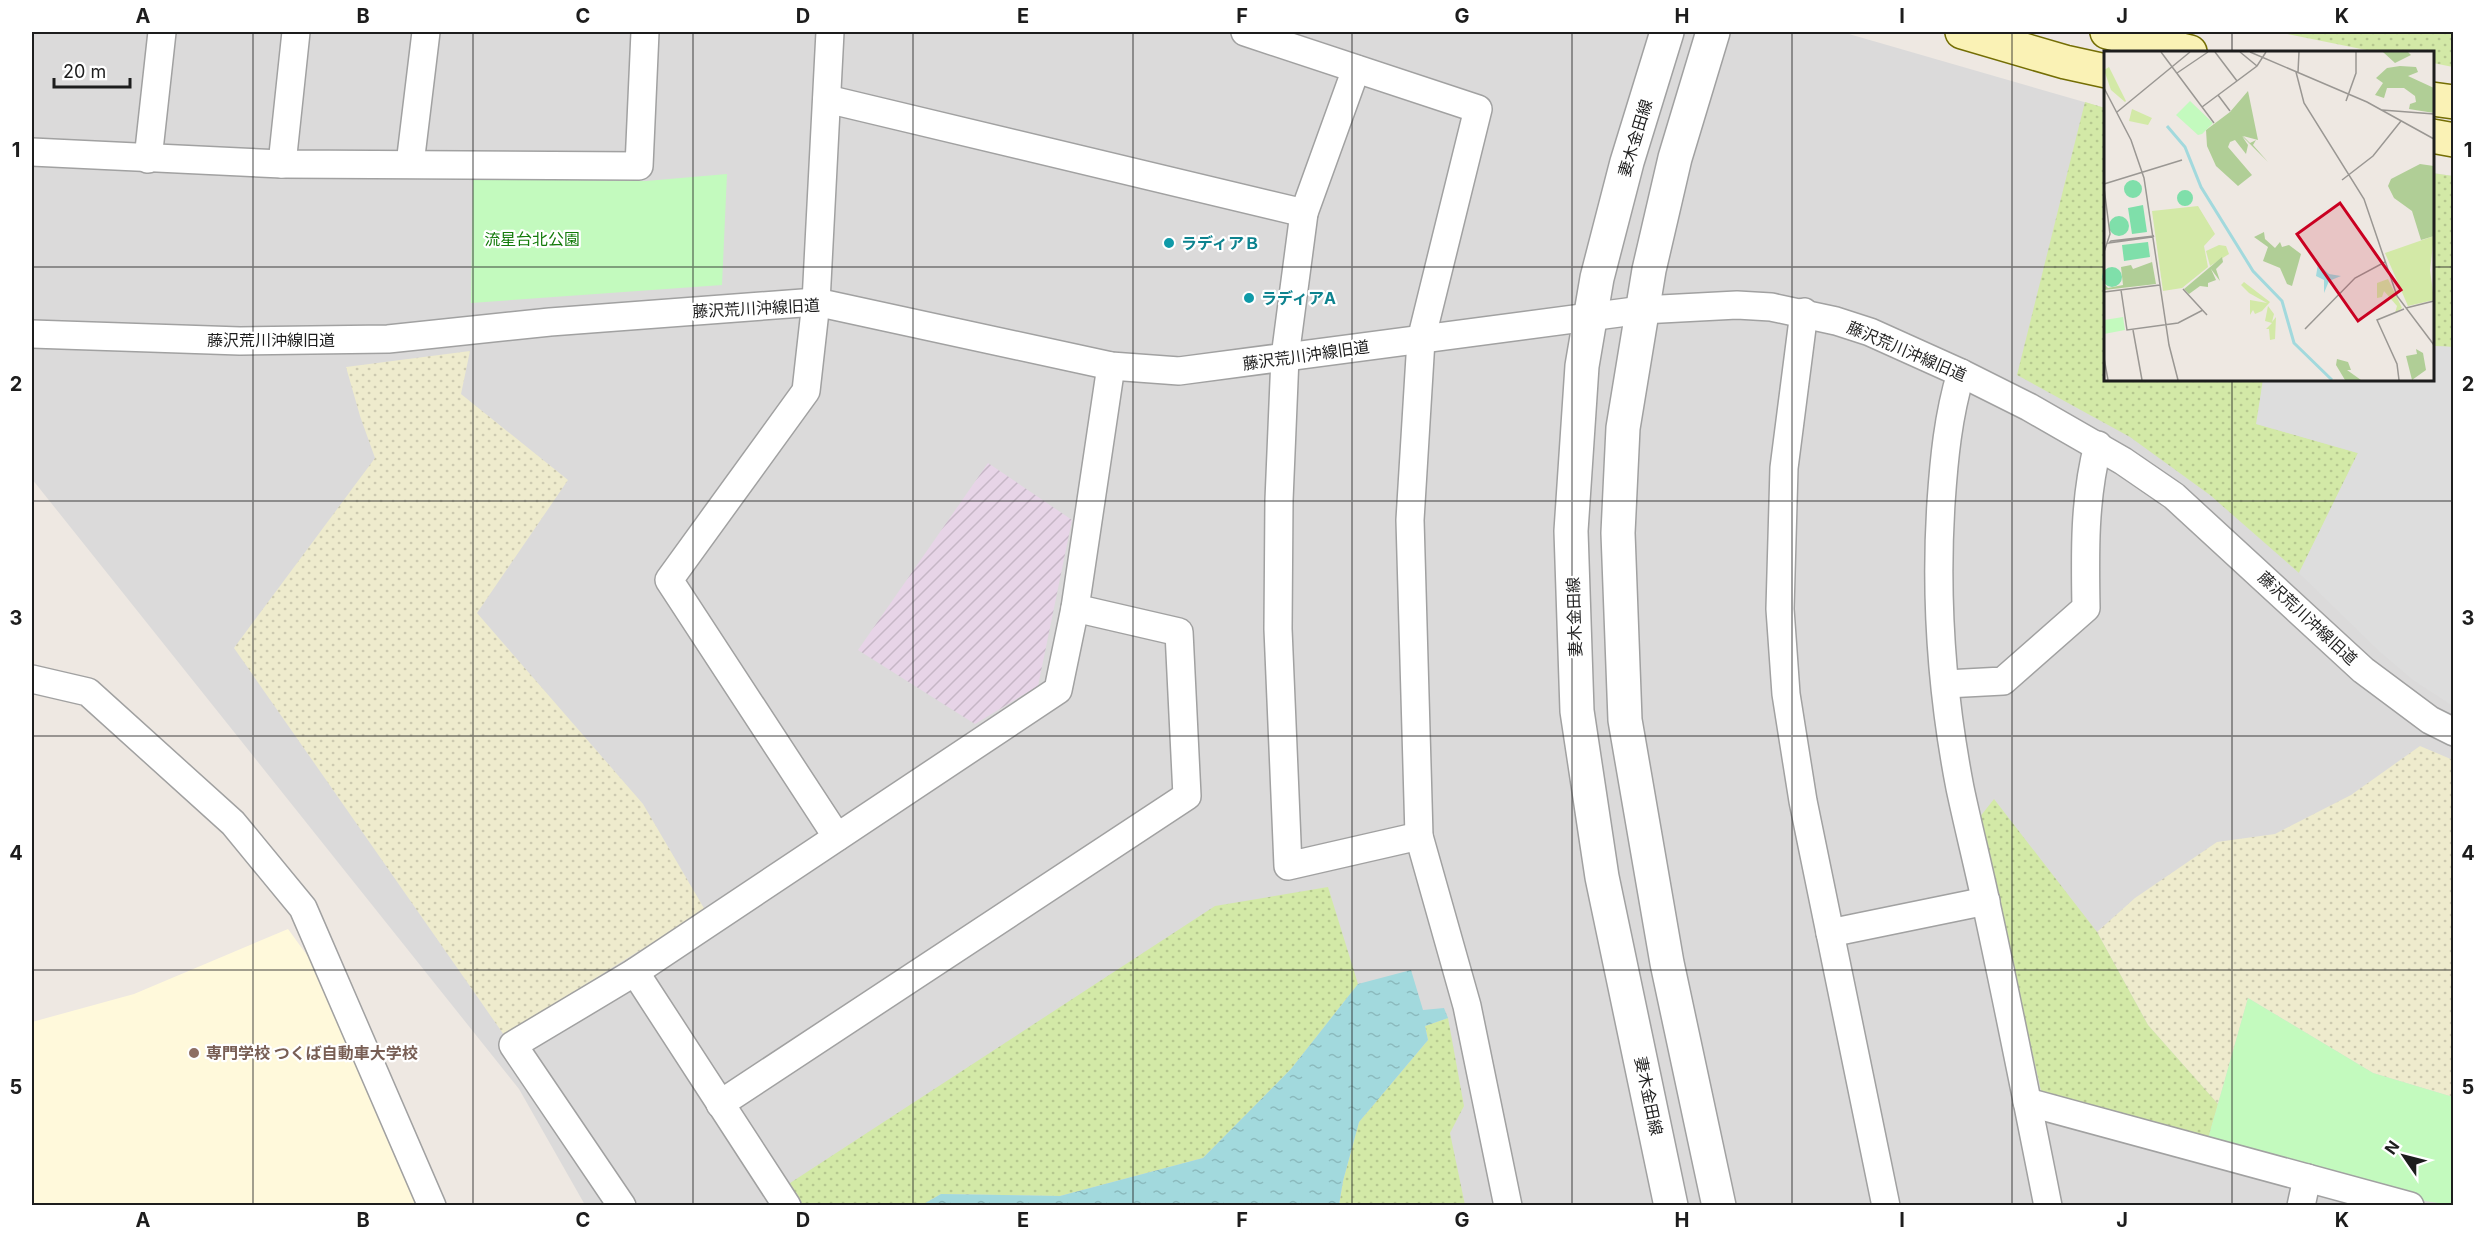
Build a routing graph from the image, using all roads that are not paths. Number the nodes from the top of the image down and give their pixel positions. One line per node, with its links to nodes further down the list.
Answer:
1 (162, 32): 20 (street)
2 (296, 32): 21 (street)
3 (426, 32): 22 (street)
4 (645, 32): 22 (street)
5 (830, 32): 14 (street)
6 (1245, 32): 12 (street)
7 (1667, 32): 27 (street, 妻木金田線)
8 (1713, 32): 25 (street)
9 (1962, 32): 13 (main road)
10 (2107, 32): 11 (main road)
11 (2186, 51)
12 (1356, 69): 23 (street); 29 (street)
13 (2104, 71)
14 (827, 99): 23 (street); 24 (street)
15 (2434, 99): 16 (main road)
16 (2454, 102)
17 (2434, 136): 18 (main road)
18 (2454, 140)
19 (32, 152): 20 (street)
20 (148, 159): 21 (street)
21 (282, 164): 22 (street)
22 (410, 164)
23 (1304, 213): 30 (street)
24 (816, 302): 28 (street, 藤沢荒川沖線旧道); 31 (street, 藤沢荒川沖線旧道); 39 (street)
25 (1642, 310): 26 (street, 藤沢荒川沖線旧道); 27 (street, 藤沢荒川沖線旧道); 51 (street)
26 (1804, 312): 32 (street, 藤沢荒川沖線旧道); 41 (street)
27 (1590, 316): 29 (street, 藤沢荒川沖線旧道); 50 (street, 妻木金田線)
28 (32, 334)
29 (1421, 340): 30 (street, 藤沢荒川沖線旧道); 38 (street)
30 (1285, 357): 31 (street, 藤沢荒川沖線旧道); 38 (street)
31 (1111, 366): 34 (street)
32 (1961, 374): 33 (street, 藤沢荒川沖線旧道); 36 (street)
33 (2098, 445): 36 (street); 37 (street, 藤沢荒川沖線旧道)
34 (1075, 608): 39 (street); 44 (street)
35 (32, 679): 46 (street)
36 (1946, 684): 40 (street)
37 (2454, 732)
38 (1419, 836): 49 (street)
39 (837, 837): 42 (street)
40 (1986, 901): 41 (street); 43 (street)
41 (1830, 933): 52 (street)
42 (635, 972): 44 (street); 47 (street)
43 (2027, 1102): 45 (street); 53 (street)
44 (720, 1104): 48 (street)
45 (2307, 1178): 54 (street); 55 (street)
46 (432, 1206)
47 (622, 1206)
48 (787, 1206)
49 (1508, 1206)
50 (1671, 1206)
51 (1719, 1206)
52 (1886, 1206)
53 (2048, 1206)
54 (2301, 1206)
55 (2410, 1206)

